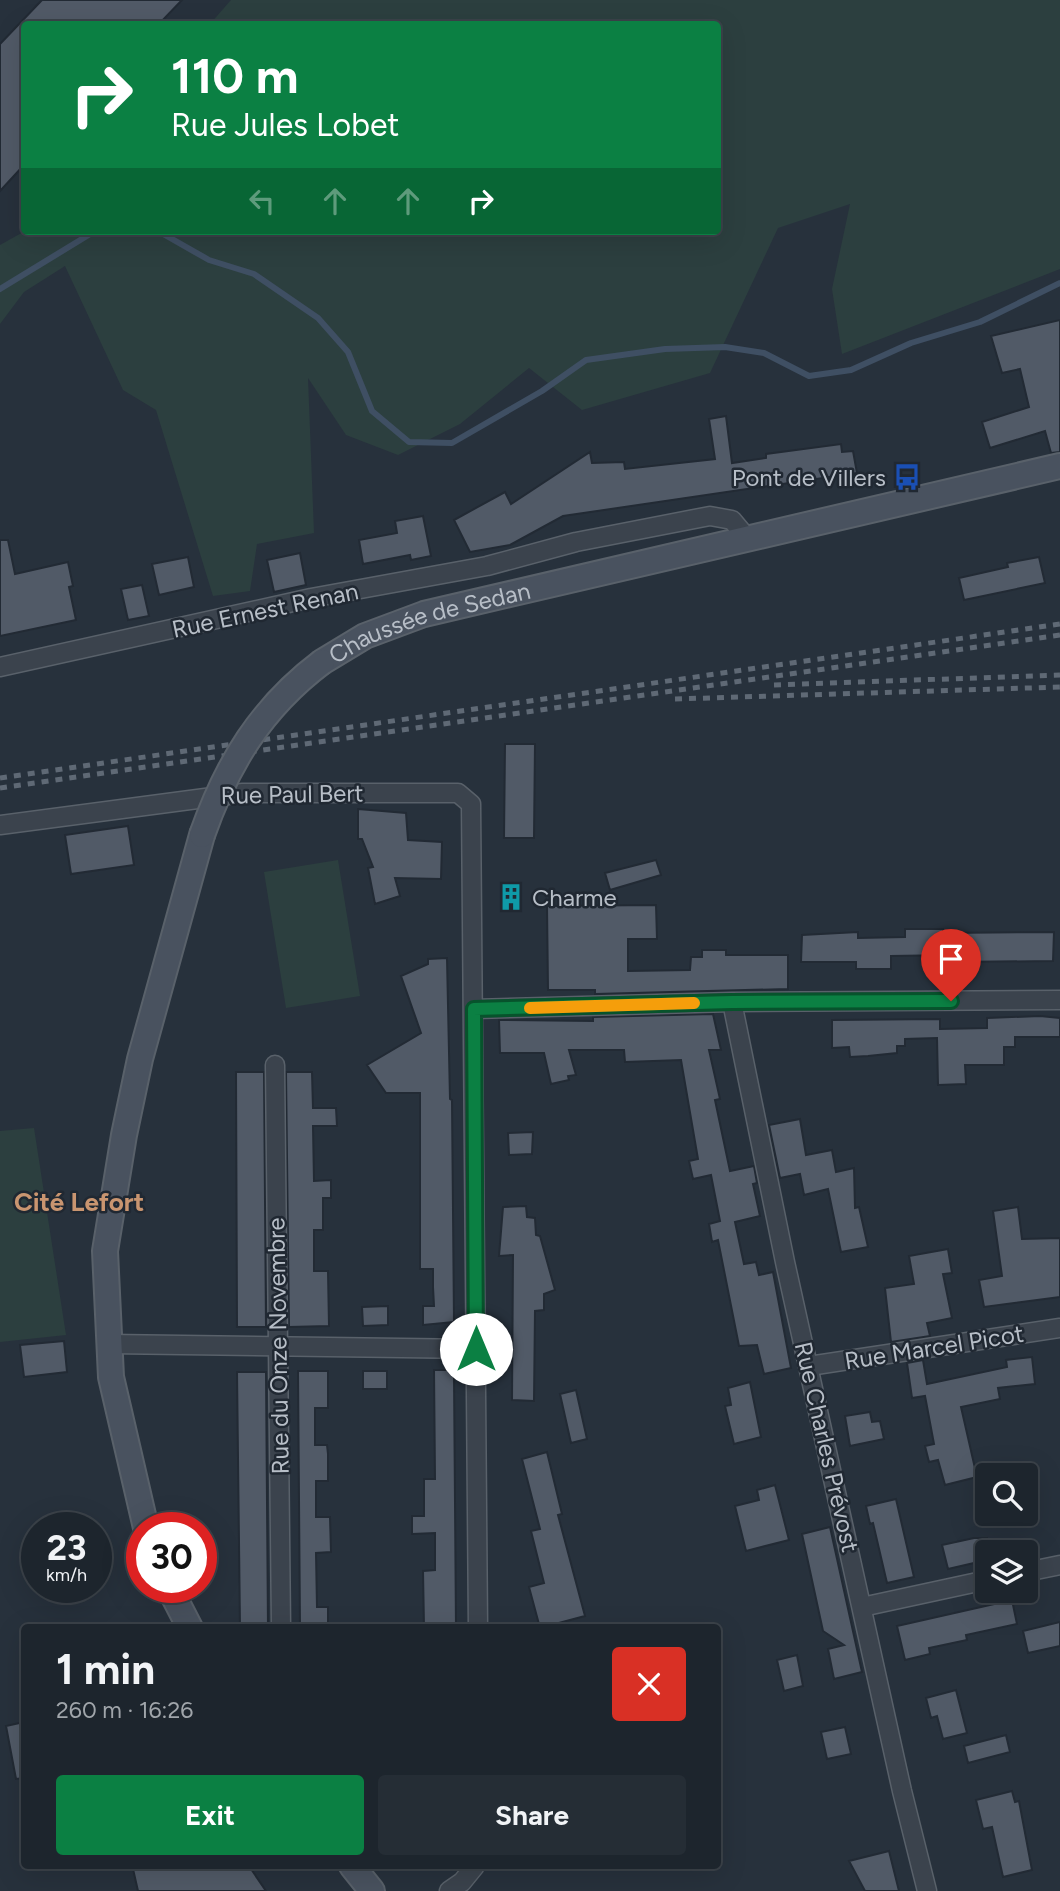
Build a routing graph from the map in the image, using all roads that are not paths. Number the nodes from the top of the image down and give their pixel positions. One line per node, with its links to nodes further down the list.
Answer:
1 (1060, 466): 2 (main road, Chaussée de Sedan)
2 (747, 538): 3 (street, Chaussée de Sedan); 11 (main road, Chaussée de Sedan, bridge)
3 (531, 556): 4 (street, Rue Ernest Renan)
4 (0, 667)
5 (0, 825): 8 (street, Rue Paul Bert)
6 (1060, 1000): 7 (street)
7 (732, 1002): 8 (street); 14 (street, Rue Charles Prévost)
8 (474, 1009): 13 (street)
9 (275, 1065): 12 (street, Rue du Onze Novembre)
10 (1060, 1328): 14 (street, Rue Marcel Picot)
11 (109, 1344): 12 (street); 15 (main road, Chaussée de Sedan)
12 (278, 1346): 13 (street); 22 (street, Rue du Onze Novembre)
13 (476, 1349): 23 (street)
14 (808, 1366): 20 (street, Rue Charles Prévost)
15 (142, 1512)
16 (1060, 1565): 17 (street)
17 (1038, 1570)
18 (975, 1583): 20 (street)
19 (177, 1603): 21 (main road)
20 (862, 1607): 28 (street, Rue Charles Prévost)
21 (188, 1624)
22 (281, 1624)
23 (478, 1624)
24 (354, 1869): 27 (main road)
25 (473, 1869): 26 (street)
26 (460, 1888)
27 (372, 1891)
28 (927, 1891)

